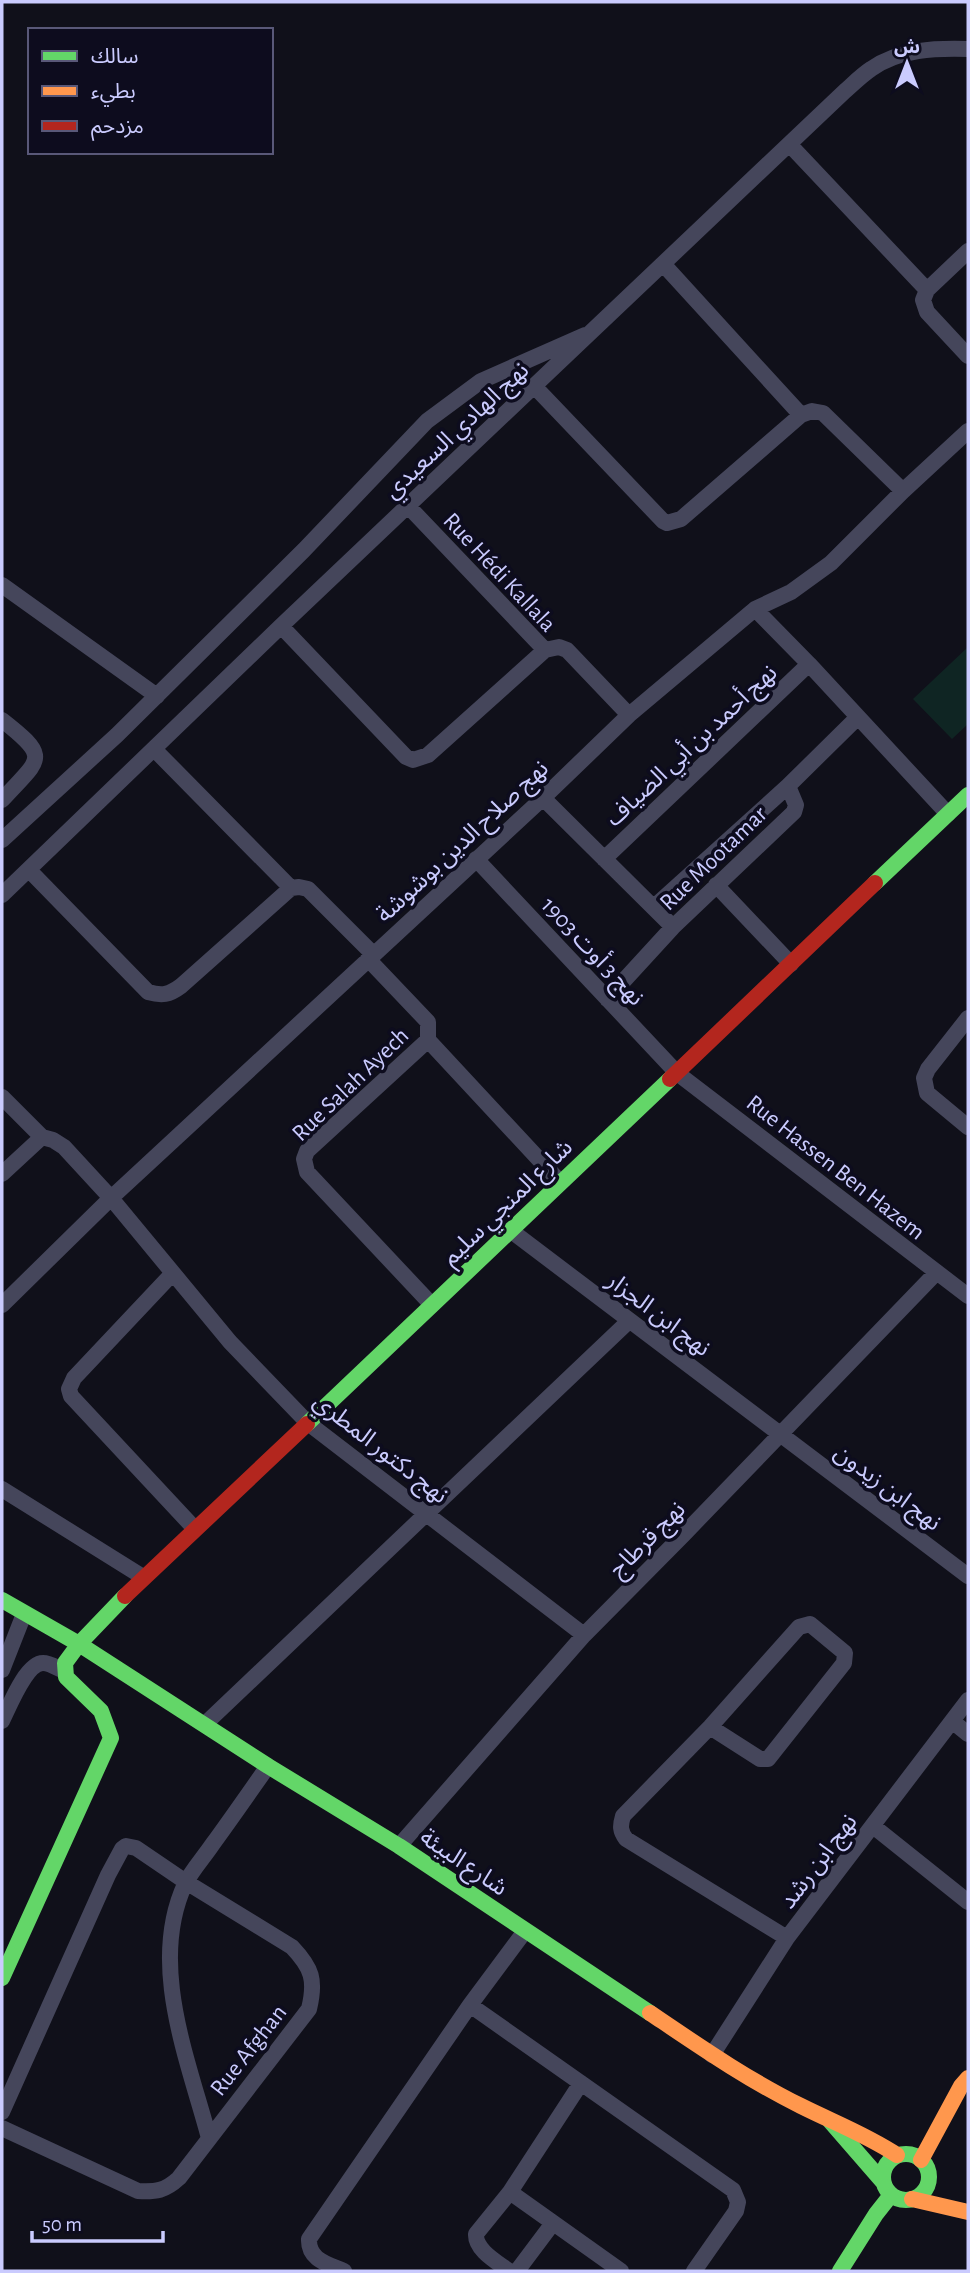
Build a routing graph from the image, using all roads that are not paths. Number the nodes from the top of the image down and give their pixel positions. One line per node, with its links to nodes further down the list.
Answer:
1 (968, 49): 2 (street, نهج الهادي السعيدي)
2 (790, 145): 4 (street, نهج الهادي السعيدي); 5 (street)
3 (968, 251): 5 (street)
4 (664, 265): 6 (street, نهج الهادي السعيدي); 9 (street)
5 (927, 290): 7 (street)
6 (593, 332): 8 (street, نهج الهادي السعيدي); 18 (street)
7 (968, 356)
8 (536, 387): 9 (street); 12 (street, نهج الهادي السعيدي)
9 (801, 415): 11 (street)
10 (968, 431): 11 (street, نهج صلاح الدين بوشوشة)
11 (903, 491): 14 (street, نهج صلاح الدين بوشوشة)
12 (408, 506): 15 (street, نهج الهادي السعيدي); 16 (street, Rue Hédi Kallala)
13 (2, 585): 18 (street)
14 (755, 609): 17 (street); 19 (street, نهج صلاح الدين بوشوشة)
15 (281, 626): 16 (street, Rue Hédi Kallala); 22 (street, نهج الهادي السعيدي)
16 (545, 650): 19 (street)
17 (809, 664): 20 (street); 30 (street, نهج أحمد بن أبي الضياف)
18 (157, 696): 28 (street)
19 (628, 715): 25 (street, نهج صلاح الدين بوشوشة)
20 (858, 717): 23 (street); 27 (street)
21 (2, 720): 26 (street)
22 (154, 749): 31 (street, نهج الهادي السعيدي); 34 (street)
23 (788, 786): 33 (street, Rue Mootamar); 35 (street, Rue Mootamar)
24 (968, 795): 27 (street, شارع المنجي سليم)
25 (543, 798): 29 (street, نهج صلاح الدين بوشوشة); 30 (street)
26 (2, 800)
27 (948, 814): 38 (street, شارع المنجي سليم)
28 (2, 840)
29 (476, 859): 37 (street, نهج صلاح الدين بوشوشة); 39 (street, نهج 3 أوت 1903)
30 (604, 859): 35 (street)
31 (29, 870): 32 (street, نهج الهادي السعيدي); 34 (street)
32 (6, 885)
33 (716, 885): 36 (street, Rue Mootamar); 38 (street)
34 (291, 888): 37 (street)
35 (654, 907): 36 (street)
36 (673, 927): 39 (street, Rue Mootamar)
37 (371, 957): 41 (street); 48 (street, نهج صلاح الدين بوشوشة)
38 (791, 964): 42 (street, شارع المنجي سليم)
39 (607, 999): 42 (street, نهج 3 أوت 1903)
40 (968, 1018): 44 (street)
41 (428, 1040): 47 (street, Rue Salah Ayech); 54 (street, Rue Salah Ayech)
42 (677, 1073): 47 (street, شارع المنجي سليم); 51 (street, Rue Hassen Ben Hazem)
43 (2, 1097): 45 (street, نهج دكتور المطري)
44 (968, 1127)
45 (42, 1137): 46 (street); 48 (street, نهج دكتور المطري)
46 (2, 1174)
47 (560, 1182): 49 (street, شارع المنجي سليم)
48 (111, 1198): 50 (street, نهج دكتور المطري); 53 (street, نهج صلاح الدين بوشوشة)
49 (510, 1230): 54 (street, شارع المنجي سليم); 55 (street, نهج ابن الجزار)
50 (173, 1273): 56 (street, نهج دكتور المطري); 60 (street)
51 (936, 1273): 52 (street, Rue Hassen Ben Hazem); 57 (street, نهج قرطاج)
52 (968, 1296)
53 (2, 1305)
54 (432, 1305): 56 (street, شارع المنجي سليم)
55 (629, 1321): 57 (street, نهج ابن الجزار); 59 (street)
56 (308, 1423): 59 (street, نهج دكتور المطري); 60 (street, شارع المنجي سليم)
57 (781, 1435): 61 (street, نهج ابن زيدون); 65 (street, نهج قرطاج)
58 (2, 1489): 62 (street)
59 (427, 1513): 65 (street, نهج دكتور المطري); 73 (street)
60 (195, 1528): 62 (street, شارع المنجي سليم)
61 (968, 1576)
62 (143, 1577): 67 (street, شارع المنجي سليم)
63 (2, 1600): 64 (street, شارع البيئة)
64 (24, 1614): 66 (street); 67 (street, شارع البيئة)
65 (584, 1635): 78 (street, نهج قرطاج)
66 (8, 1637): 68 (street)
67 (79, 1644): 69 (street, شارع المنجي سليم); 73 (street, شارع البيئة)
68 (2, 1670)
69 (64, 1671): 71 (street); 83 (street)
70 (968, 1700): 72 (street, نهج ابن رشد)
71 (2, 1721)
72 (952, 1721): 75 (street); 77 (street, نهج ابن رشد)
73 (205, 1724): 76 (street, شارع البيئة)
74 (710, 1727): 74 (street); 82 (street)
75 (968, 1734)
76 (268, 1766): 78 (street, شارع البيئة); 79 (street)
77 (873, 1826): 80 (street); 82 (street, نهج ابن رشد)
78 (398, 1846): 81 (street, شارع البيئة)
79 (186, 1882): 88 (street, Rue Afghan); 91 (street); 91 (street, Rue Afghan)
80 (968, 1902)
81 (525, 1931): 84 (street); 85 (street, شارع البيئة)
82 (788, 1938): 85 (street, نهج ابن رشد)
83 (2, 1978)
84 (470, 2005): 87 (street); 99 (street)
85 (712, 2055): 89 (street, شارع البيئة)
86 (968, 2078): 93 (street)
87 (581, 2083): 95 (street); 103 (street)
88 (2, 2112)
89 (830, 2121): 92 (street); 94 (street, شارع البيئة)
90 (2, 2128): 91 (street, Rue Afghan)
91 (209, 2138)
92 (897, 2155): 93 (street); 94 (street)
93 (925, 2167): 96 (street); 97 (street)
94 (887, 2189): 96 (street); 104 (street)
95 (510, 2192): 98 (street); 100 (street)
96 (912, 2199): 97 (street)
97 (967, 2211)
98 (553, 2223): 101 (street); 102 (street)
99 (344, 2271)
100 (509, 2271)
101 (517, 2271)
102 (621, 2271)
103 (694, 2271)
104 (840, 2271)

